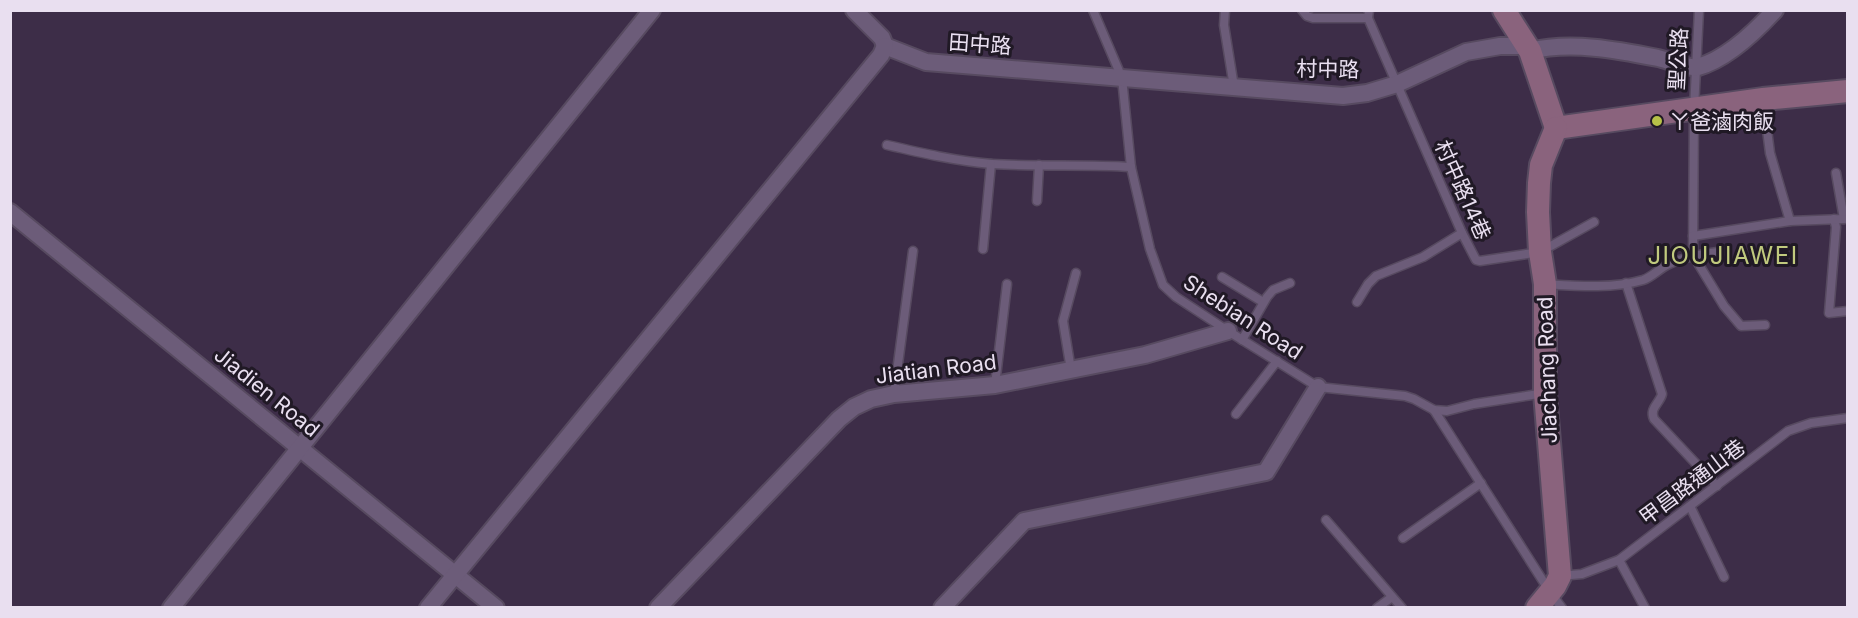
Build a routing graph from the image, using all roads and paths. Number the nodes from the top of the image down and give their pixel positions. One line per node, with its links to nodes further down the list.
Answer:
1 (652, 10): 58 (street)
2 (1093, 10): 13 (lane, Shebian Road)
3 (1225, 10): 15 (lane)
4 (1302, 10): 9 (lane)
5 (1504, 10): 11 (street)
6 (1699, 10): 12 (lane, 聖公路)
7 (1775, 10): 12 (street)
8 (863, 14): 10 (street)
9 (1369, 14): 14 (lane, 村中路14巷)
10 (885, 46): 13 (street, 田中路); 65 (street)
11 (1528, 48): 12 (street, 村中路); 14 (street, 村中路); 19 (street)
12 (1695, 68): 18 (lane, 聖公路)
13 (1122, 78): 15 (street, 村中路); 23 (lane, Shebian Road)
14 (1396, 84): 15 (street, 村中路); 31 (lane, 村中路14巷)
15 (1234, 87)
16 (1848, 91): 17 (street)
17 (1763, 99): 18 (street); 29 (lane)
18 (1694, 109): 19 (street); 32 (lane, 聖公路)
19 (1556, 128): 36 (street, Jiachang Road)
20 (886, 145): 21 (lane)
21 (991, 164): 22 (lane); 33 (lane)
22 (1039, 165): 23 (lane); 25 (lane)
23 (1131, 167): 48 (lane, Shebian Road)
24 (1836, 173): 28 (lane)
25 (1037, 201)
26 (10, 212): 58 (street, Jiadien Road)
27 (1834, 219): 28 (lane); 29 (lane); 46 (lane)
28 (1846, 219)
29 (1790, 221): 32 (lane)
30 (1594, 222): 36 (lane, 村中路14巷)
31 (1462, 233): 36 (lane, 村中路14巷); 45 (lane)
32 (1693, 236): 37 (lane, 聖公路)
33 (983, 249)
34 (913, 251): 54 (lane)
35 (1725, 251): 37 (lane)
36 (1540, 252): 43 (street, Jiachang Road)
37 (1693, 255): 41 (lane); 47 (lane)
38 (1076, 273): 50 (lane)
39 (1222, 277): 44 (lane)
40 (1290, 283): 44 (lane)
41 (1626, 283): 43 (lane); 60 (lane)
42 (1006, 284): 51 (lane)
43 (1545, 284): 53 (street, Jiachang Road)
44 (1263, 302): 48 (lane)
45 (1357, 302)
46 (1848, 311)
47 (1765, 325)
48 (1235, 336): 49 (lane, Shebian Road); 50 (street, Jiatian Road)
49 (1277, 361): 52 (lane, Shebian Road); 56 (lane)
50 (1071, 370): 51 (street, Jiatian Road)
51 (995, 385): 54 (street, Jiatian Road)
52 (1318, 387): 55 (lane, Shebian Road); 73 (street)
53 (1545, 393): 55 (lane); 67 (street, Jiachang Road)
54 (894, 394): 72 (street, Jiatian Road)
55 (1434, 410): 59 (lane)
56 (1236, 414)
57 (1848, 418): 60 (lane, 甲昌路通山巷)
58 (299, 448): 65 (street, Jiadien Road); 69 (street)
59 (1481, 483): 63 (lane); 67 (lane)
60 (1717, 486): 61 (lane, 甲昌路通山巷)
61 (1690, 506): 64 (lane, 甲昌路通山巷); 66 (lane)
62 (1326, 520): 68 (lane)
63 (1403, 538)
64 (1619, 560): 67 (lane, 甲昌路通山巷); 76 (lane)
65 (455, 574): 70 (street); 71 (street, Jiadien Road)
66 (1724, 577)
67 (1552, 596)
68 (1392, 597): 74 (lane); 75 (lane)
69 (171, 608)
70 (428, 608)
71 (496, 608)
72 (658, 608)
73 (942, 608)
74 (1377, 608)
75 (1402, 608)
76 (1645, 608)

